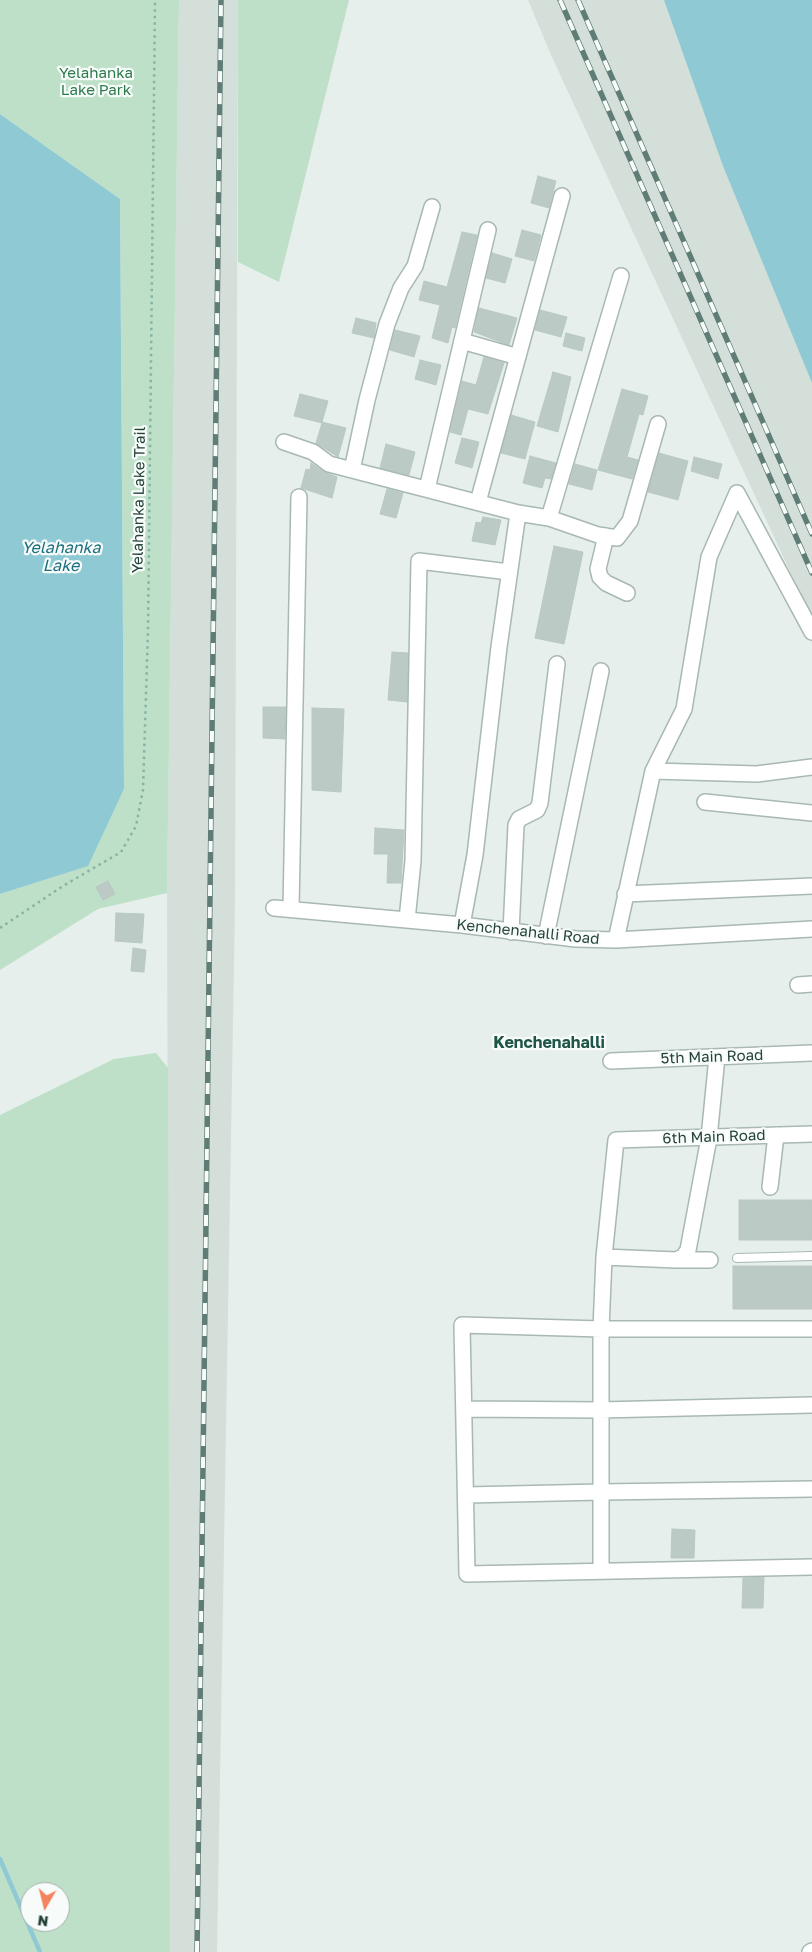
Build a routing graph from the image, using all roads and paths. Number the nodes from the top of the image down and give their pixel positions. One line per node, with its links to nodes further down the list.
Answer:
1 (155, 0): 32 (path, Yelahanka Lake Trail)
2 (562, 196): 7 (street)
3 (432, 207): 10 (street)
4 (488, 230): 6 (street)
5 (621, 276): 15 (street)
6 (462, 341): 7 (street); 11 (street)
7 (518, 356): 13 (street)
8 (658, 424): 16 (street)
9 (284, 442): 10 (street)
10 (352, 470): 11 (street)
11 (427, 489): 13 (street)
12 (299, 497): 29 (street)
13 (478, 502): 14 (street)
14 (518, 513): 15 (street); 17 (street)
15 (549, 518): 16 (street)
16 (606, 536): 18 (street)
17 (509, 572): 30 (street); 31 (street)
18 (627, 593)
19 (812, 632): 23 (street)
20 (556, 664): 34 (street)
21 (601, 671): 35 (street)
22 (812, 767): 23 (street)
23 (653, 771): 27 (street)
24 (705, 802): 25 (street)
25 (812, 813)
26 (812, 886): 27 (street)
27 (625, 894): 36 (street)
28 (274, 908): 29 (street, Kenchenahalli Road)
29 (291, 909): 30 (street, Kenchenahalli Road)
30 (407, 920): 31 (street, Kenchenahalli Road)
31 (462, 925): 34 (street, Kenchenahalli Road)
32 (0, 928)
33 (812, 929): 36 (street, Kenchenahalli Road)
34 (511, 932): 35 (street, Kenchenahalli Road)
35 (546, 936): 36 (street, Kenchenahalli Road)
36 (616, 940)
37 (812, 1053): 38 (street, 5th Main Road)
38 (717, 1057): 39 (street, 5th Main Road); 42 (street)
39 (611, 1061)
40 (812, 1134): 41 (street, 6th Main Road)
41 (776, 1135): 42 (street, 6th Main Road); 43 (street)
42 (709, 1138): 45 (street, 6th Main Road); 47 (street)
43 (770, 1188)
44 (812, 1256): 46 (lane)
45 (604, 1257): 47 (street); 49 (street)
46 (737, 1258)
47 (676, 1260): 48 (street)
48 (710, 1260)
49 (601, 1329): 50 (street); 52 (street); 53 (street)
50 (812, 1329)
51 (812, 1405): 53 (street)
52 (464, 1409): 53 (street); 56 (street)
53 (600, 1410): 55 (street)
54 (812, 1489): 55 (street)
55 (600, 1492): 56 (street); 58 (street)
56 (466, 1495): 58 (street)
57 (812, 1567): 58 (street)
58 (600, 1571)

